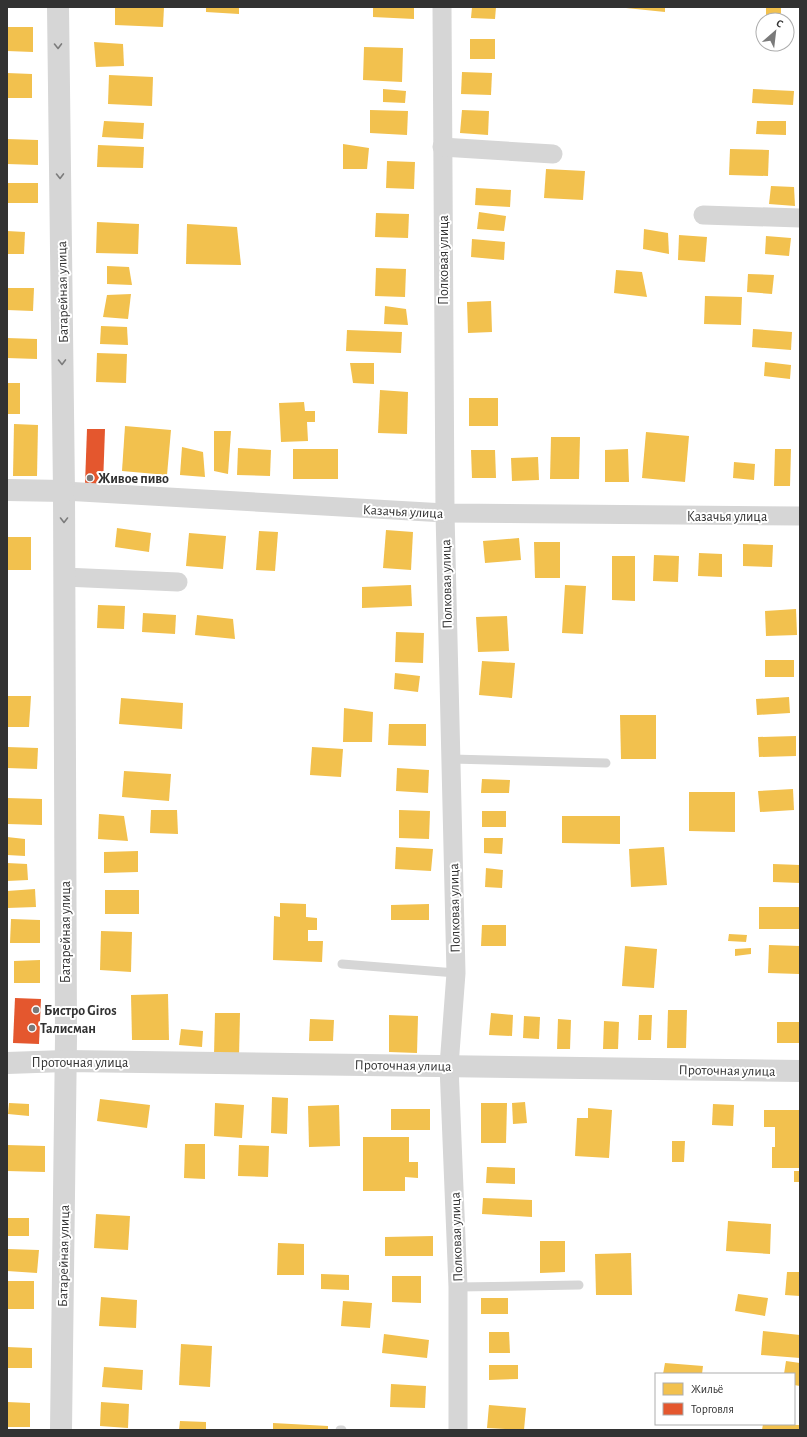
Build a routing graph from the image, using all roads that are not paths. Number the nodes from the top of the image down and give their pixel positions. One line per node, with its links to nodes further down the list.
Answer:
1 (58, 7): 8 (street, Батарейная улица, one-way to 8)
2 (442, 7): 3 (street, Полковая улица)
3 (442, 146): 4 (street); 9 (street, Полковая улица)
4 (553, 154)
5 (703, 215): 6 (street)
6 (800, 218)
7 (7, 490): 8 (street, Казачья улица)
8 (64, 491): 9 (street, Казачья улица); 11 (street, Батарейная улица, one-way to 11)
9 (445, 513): 10 (street, Казачья улица); 13 (street, Полковая улица)
10 (800, 516)
11 (64, 577): 12 (street); 17 (street, Батарейная улица)
12 (178, 582)
13 (451, 759): 14 (lane); 16 (street, Полковая улица)
14 (606, 763)
15 (342, 964): 16 (lane, Полковая улица)
16 (456, 973): 19 (street, Полковая улица)
17 (66, 1061): 18 (street, Проточная улица); 19 (street, Проточная улица); 23 (street, Батарейная улица)
18 (7, 1063)
19 (449, 1066): 20 (street, Проточная улица); 22 (street, Полковая улица)
20 (800, 1071)
21 (579, 1285): 22 (lane)
22 (458, 1288): 24 (street, Полковая улица)
23 (61, 1430)
24 (458, 1430)

